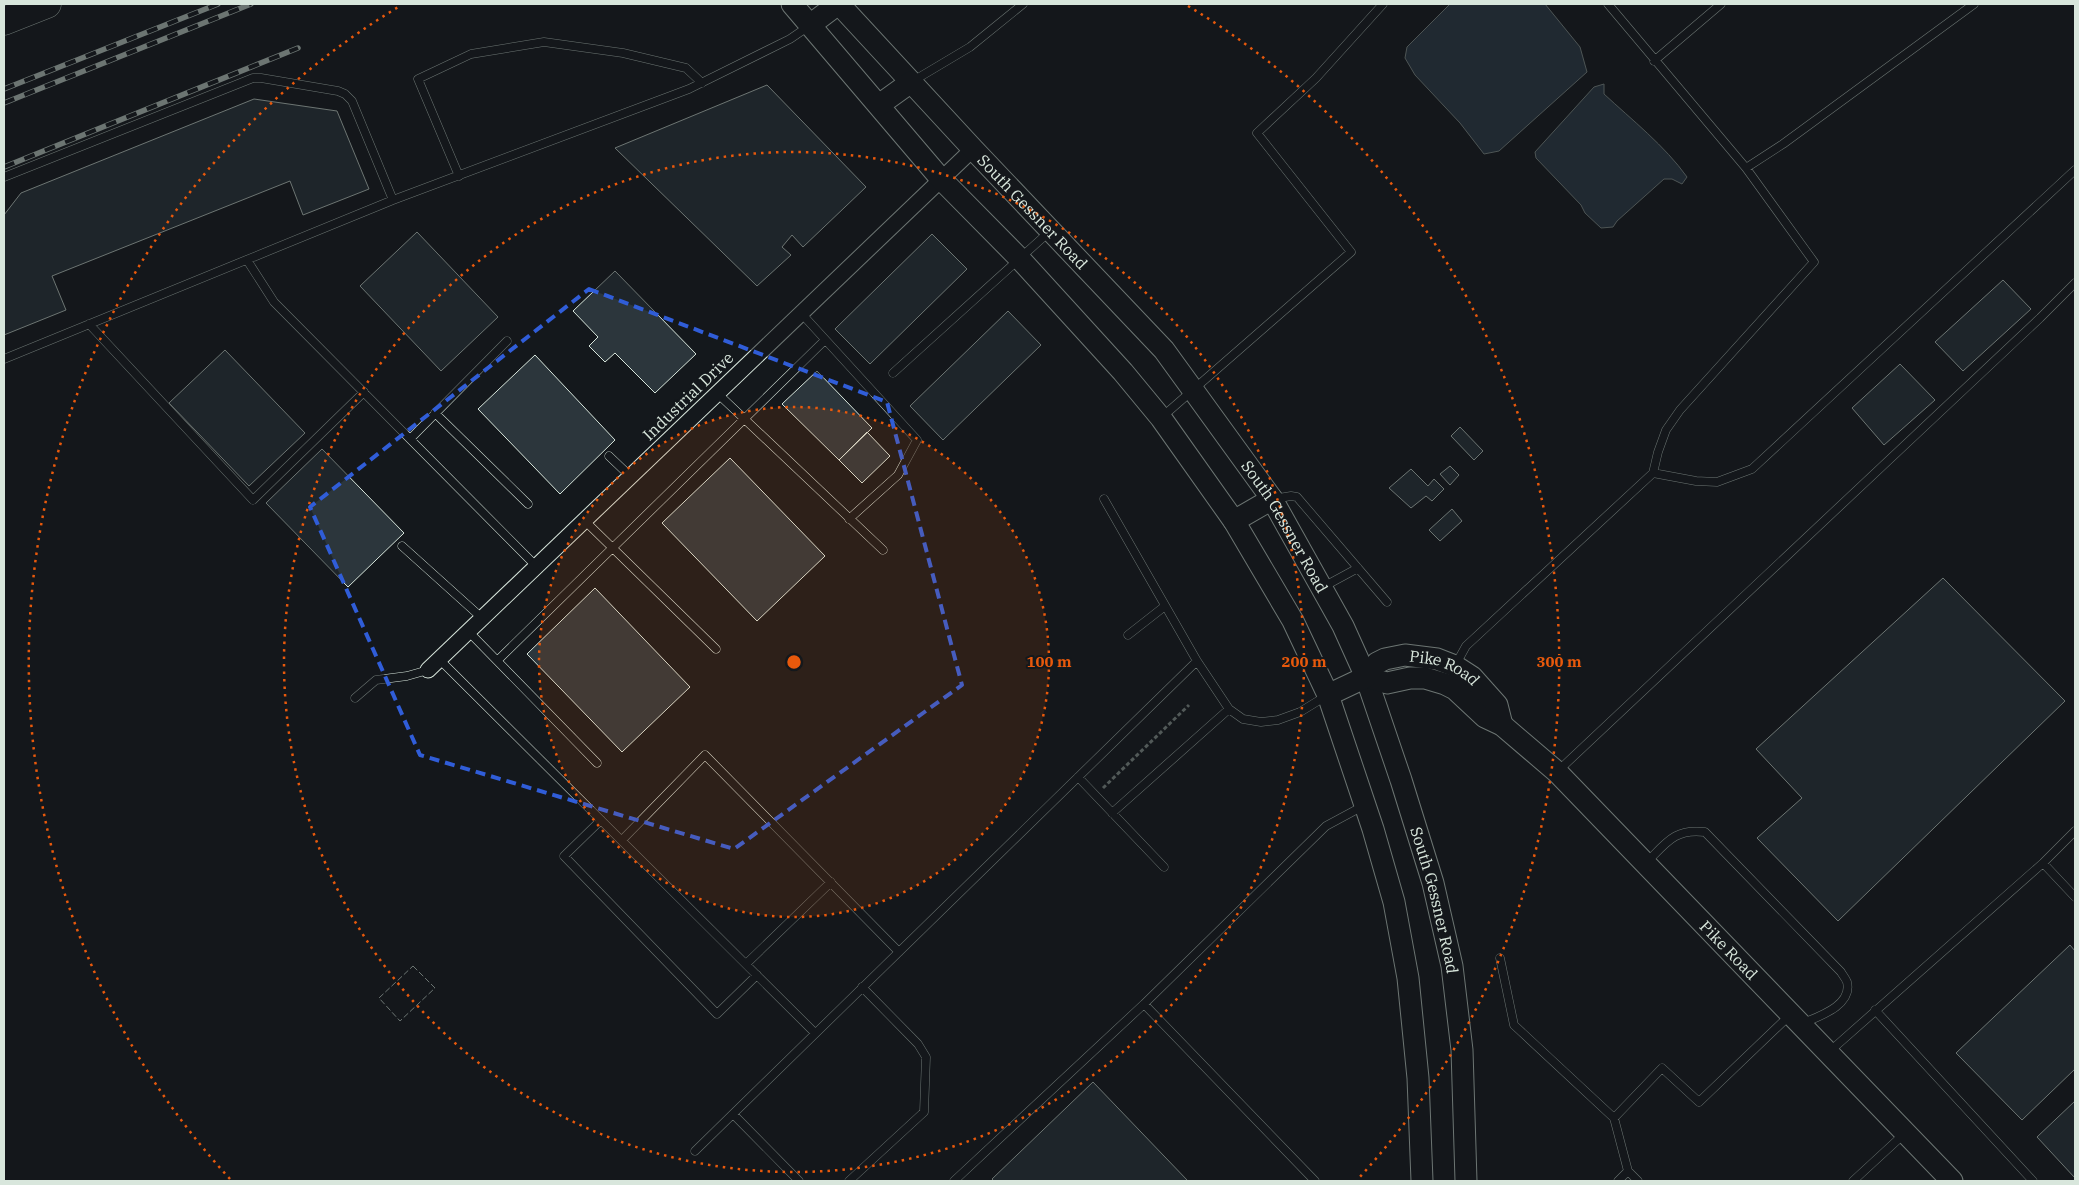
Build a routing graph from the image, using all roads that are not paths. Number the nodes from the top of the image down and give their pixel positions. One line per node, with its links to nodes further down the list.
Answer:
1 (47, 4): 9 (highway)
2 (792, 4): 10 (main road)
3 (839, 4): 10 (main road); 12 (main road, South Gessner Road)
4 (1022, 4): 12 (lane)
5 (1383, 4): 32 (lane)
6 (1608, 4): 11 (lane)
7 (1721, 4): 11 (lane)
8 (1974, 4): 16 (lane)
9 (4, 21)
10 (810, 25): 13 (lane); 14 (main road)
11 (1654, 61): 16 (lane)
12 (911, 82): 14 (main road); 15 (main road, South Gessner Road)
13 (702, 83): 18 (lane); 18 (lane)
14 (879, 106): 20 (main road)
15 (973, 149): 20 (street, Industrial Drive); 22 (main road, South Gessner Road)
16 (1746, 168): 40 (lane)
17 (2075, 170): 40 (lane)
18 (459, 176): 21 (lane)
19 (4, 177): 21 (lane)
20 (941, 179): 23 (main road); 26 (street, Industrial Drive)
21 (394, 200): 24 (lane)
22 (1051, 230): 23 (lane); 32 (main road, South Gessner Road)
23 (1019, 258): 31 (lane); 36 (main road)
24 (247, 260): 27 (lane); 33 (lane)
25 (2075, 282): 69 (lane)
26 (801, 313): 28 (lane); 34 (street, Industrial Drive)
27 (89, 324): 30 (lane); 33 (lane)
28 (825, 340): 37 (lane); 45 (lane)
29 (507, 341): 35 (lane)
30 (4, 359)
31 (893, 373)
32 (1194, 390): 36 (lane); 43 (main road, South Gessner Road)
33 (364, 392): 38 (lane)
34 (716, 393): 37 (lane); 41 (street, Industrial Drive)
35 (435, 413): 38 (lane); 44 (lane)
36 (1161, 418): 47 (main road)
37 (744, 419): 45 (lane); 49 (lane)
38 (410, 439): 51 (lane)
39 (609, 456): 41 (lane)
40 (1652, 473): 63 (lane)
41 (630, 476): 46 (street, Industrial Drive)
42 (1104, 499): 55 (lane)
43 (1272, 499): 47 (main road); 52 (lane); 53 (main road, South Gessner Road)
44 (528, 504)
45 (849, 519): 50 (lane)
46 (584, 520): 49 (lane); 51 (street, Industrial Drive)
47 (1234, 521): 65 (main road)
48 (402, 546): 56 (lane)
49 (613, 548): 59 (lane); 60 (lane)
50 (883, 550)
51 (536, 566): 56 (street, Industrial Drive)
52 (1358, 568): 53 (lane); 54 (lane)
53 (1321, 588): 64 (main road, South Gessner Road)
54 (1387, 602)
55 (1165, 606): 58 (lane); 61 (lane)
56 (482, 618): 57 (street, Industrial Drive)
57 (468, 631): 60 (lane); 62 (street, Industrial Drive)
58 (1128, 635)
59 (716, 649)
60 (498, 660): 68 (lane)
61 (1197, 661): 67 (lane); 70 (lane)
62 (433, 664): 66 (lane); 73 (lane)
63 (1450, 675): 64 (main road, Pike Road); 69 (main road, Pike Road)
64 (1366, 677): 65 (main road, Pike Road); 101 (main road, South Gessner Road)
65 (1328, 695): 67 (lane); 71 (main road)
66 (355, 698)
67 (1230, 709): 72 (lane)
68 (597, 763)
69 (1557, 772): 77 (main road, Pike Road)
70 (1078, 777): 72 (lane); 81 (lane)
71 (1365, 805): 86 (lane); 100 (main road)
72 (1112, 813): 78 (lane)
73 (601, 820): 75 (lane); 84 (lane)
74 (2075, 831): 76 (lane)
75 (622, 840): 79 (lane); 83 (lane)
76 (2043, 862): 80 (lane); 87 (lane)
77 (1645, 863): 88 (main road, Pike Road); 88 (lane)
78 (1164, 867)
79 (831, 882): 81 (lane); 83 (lane)
80 (2075, 897)
81 (899, 952): 85 (lane)
82 (1500, 958): 92 (lane)
83 (746, 964): 84 (lane)
84 (758, 975): 89 (lane)
85 (862, 987): 89 (lane); 97 (lane)
86 (1144, 1004): 98 (lane); 99 (lane)
87 (1875, 1010): 90 (lane); 106 (lane)
88 (1795, 1020): 90 (main road, Pike Road); 92 (lane)
89 (815, 1033): 91 (lane)
90 (1827, 1054): 93 (main road, Pike Road)
91 (733, 1114): 94 (lane); 96 (lane)
92 (1614, 1118): 95 (lane)
93 (1904, 1134): 104 (lane); 105 (main road, Pike Road)
94 (695, 1151)
95 (1628, 1171): 102 (lane); 103 (lane)
96 (799, 1181)
97 (849, 1181)
98 (954, 1181)
99 (1315, 1181)
100 (1422, 1181)
101 (1466, 1181)
102 (1618, 1181)
103 (1638, 1181)
104 (1853, 1181)
105 (1952, 1181)
106 (2033, 1181)

